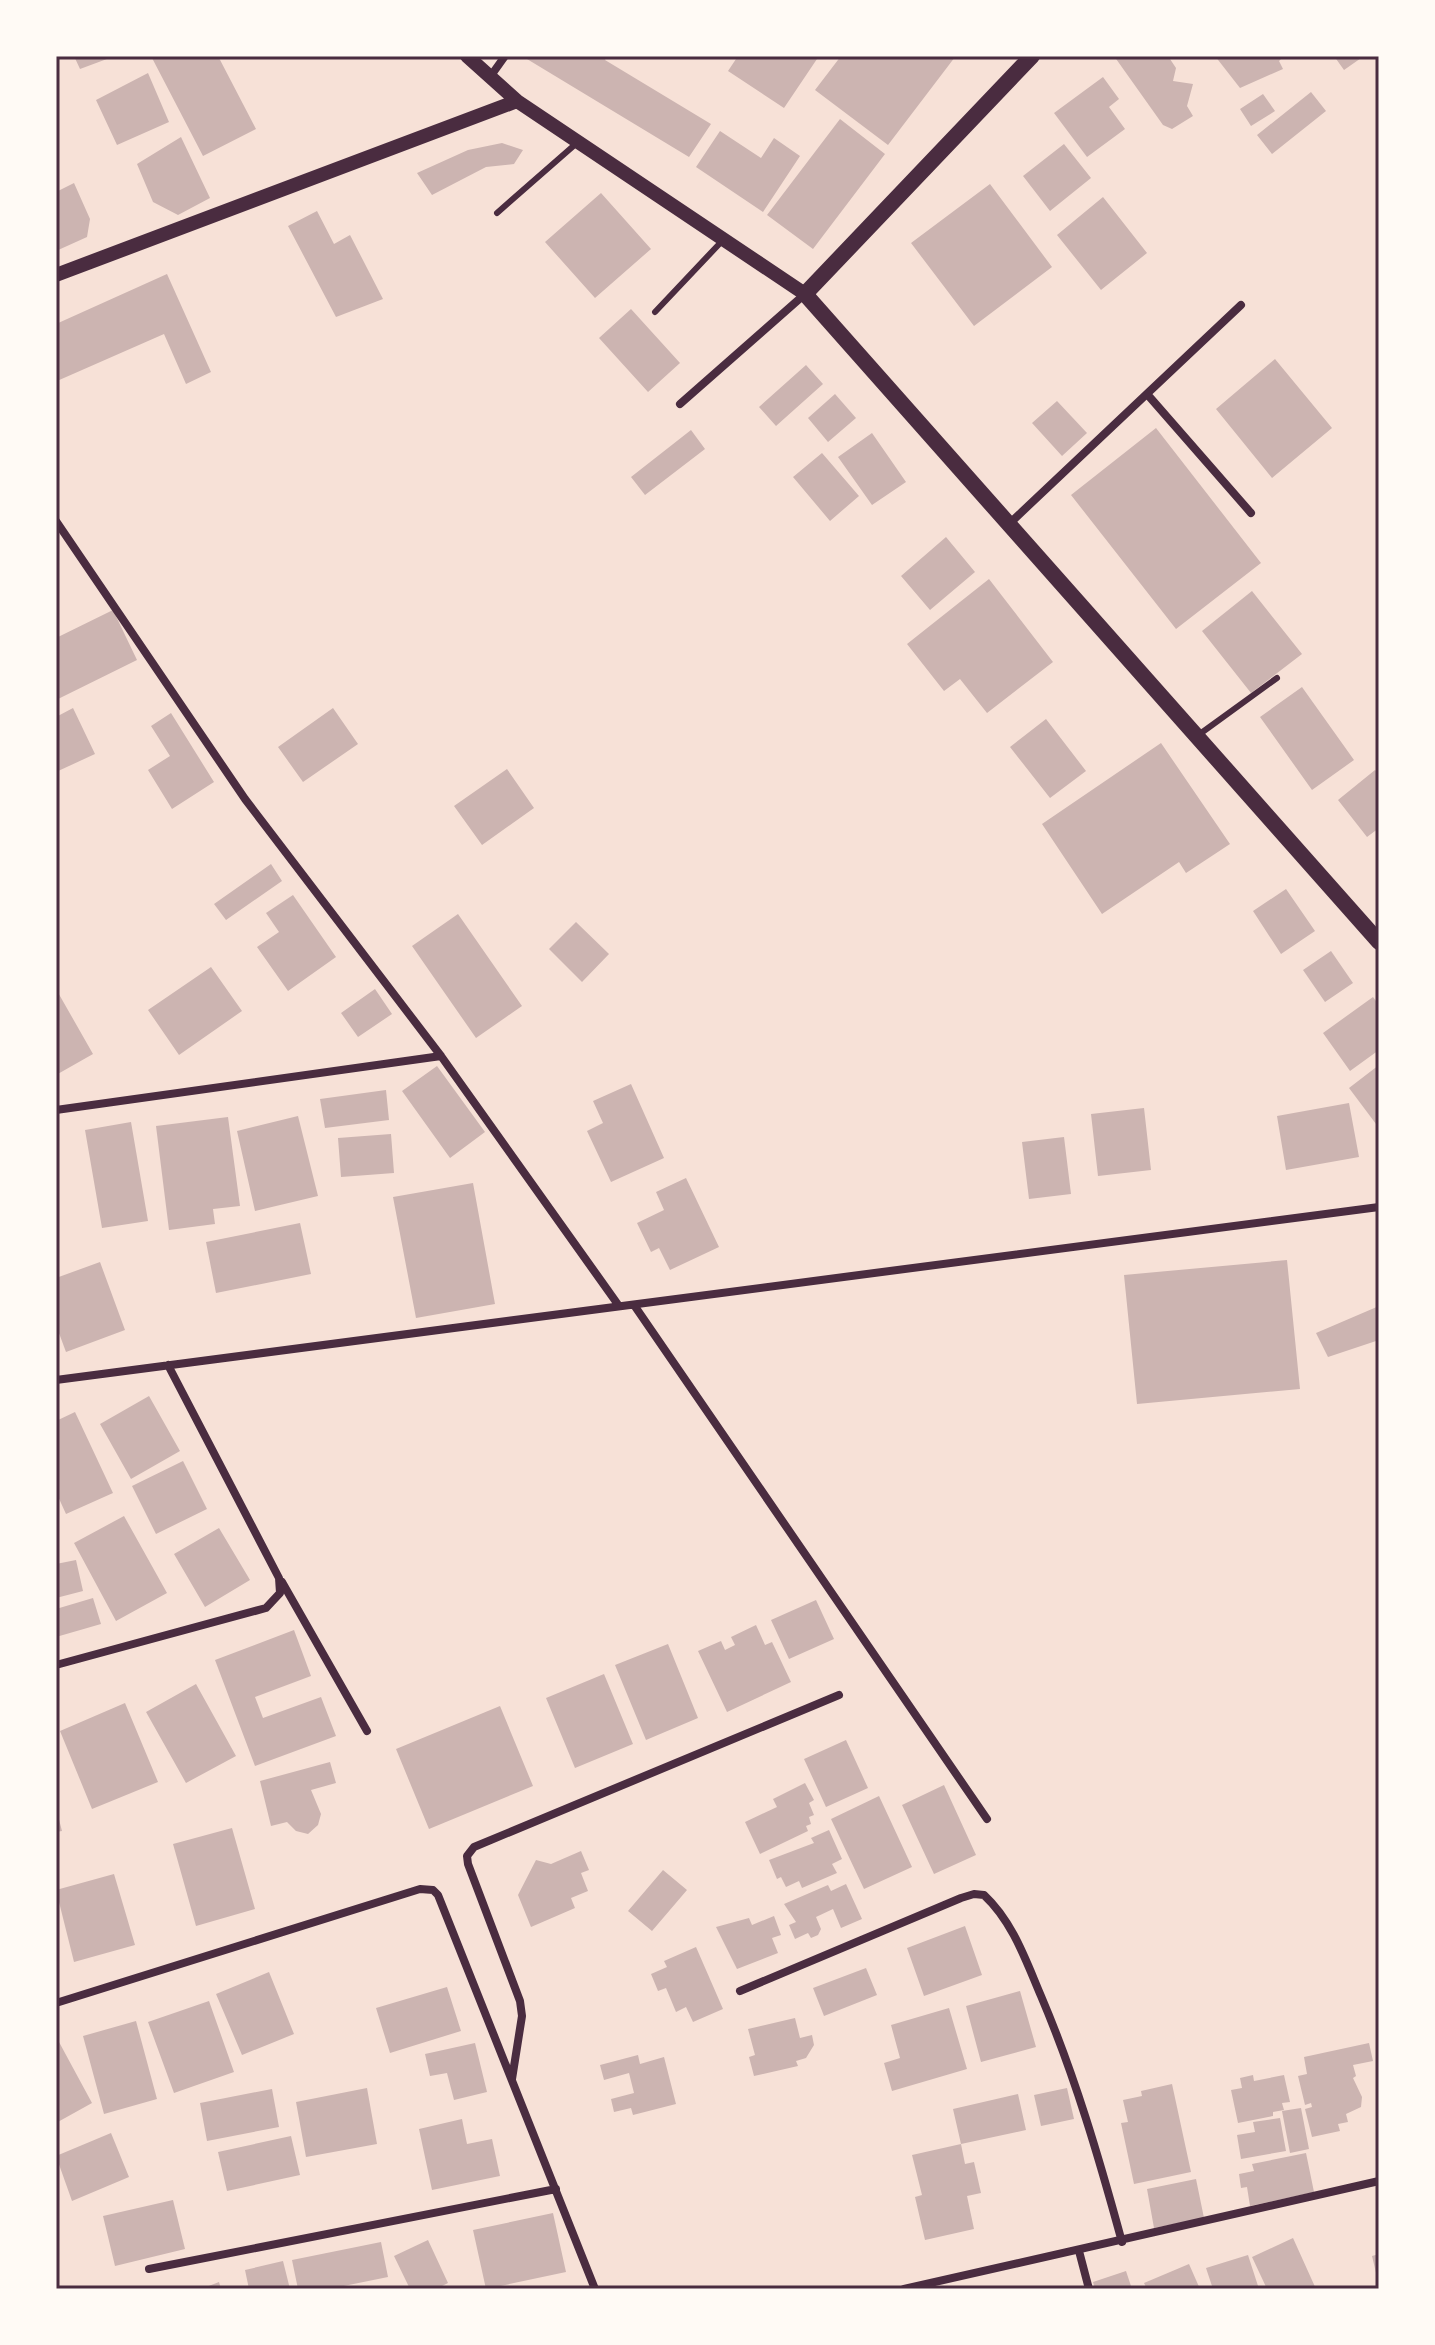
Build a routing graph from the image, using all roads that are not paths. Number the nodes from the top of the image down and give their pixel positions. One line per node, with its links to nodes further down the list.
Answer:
1 (467, 56): 4 (street)
2 (505, 56): 4 (street)
3 (1032, 56): 10 (main road)
4 (490, 77): 5 (street)
5 (517, 101): 6 (street); 9 (street)
6 (578, 142): 7 (lane); 8 (street)
7 (497, 213)
8 (723, 240): 10 (street); 12 (lane)
9 (56, 275)
10 (805, 294): 14 (street); 17 (main road)
11 (1241, 305): 13 (street)
12 (655, 312)
13 (1147, 394): 15 (street); 17 (street)
14 (680, 404)
15 (1251, 513)
16 (56, 521): 21 (street)
17 (1009, 525): 19 (main road)
18 (1277, 678): 19 (lane)
19 (1197, 736): 20 (main road)
20 (1379, 942)
21 (441, 1056): 22 (street); 25 (street)
22 (56, 1110)
23 (1379, 1207): 24 (street)
24 (634, 1305): 25 (street); 32 (street)
25 (619, 1306): 26 (street)
26 (168, 1365): 27 (street); 28 (street)
27 (56, 1380)
28 (279, 1578): 29 (street); 31 (street)
29 (56, 1665)
30 (839, 1695): 35 (street)
31 (367, 1731)
32 (987, 1819)
33 (740, 1991): 38 (street)
34 (56, 2003): 35 (street)
35 (512, 2080): 37 (street)
36 (1379, 2181): 38 (street)
37 (556, 2189): 40 (street); 41 (street)
38 (1122, 2242): 39 (street)
39 (1079, 2251): 42 (street); 43 (street)
40 (149, 2269)
41 (595, 2289)
42 (904, 2289)
43 (1089, 2289)

